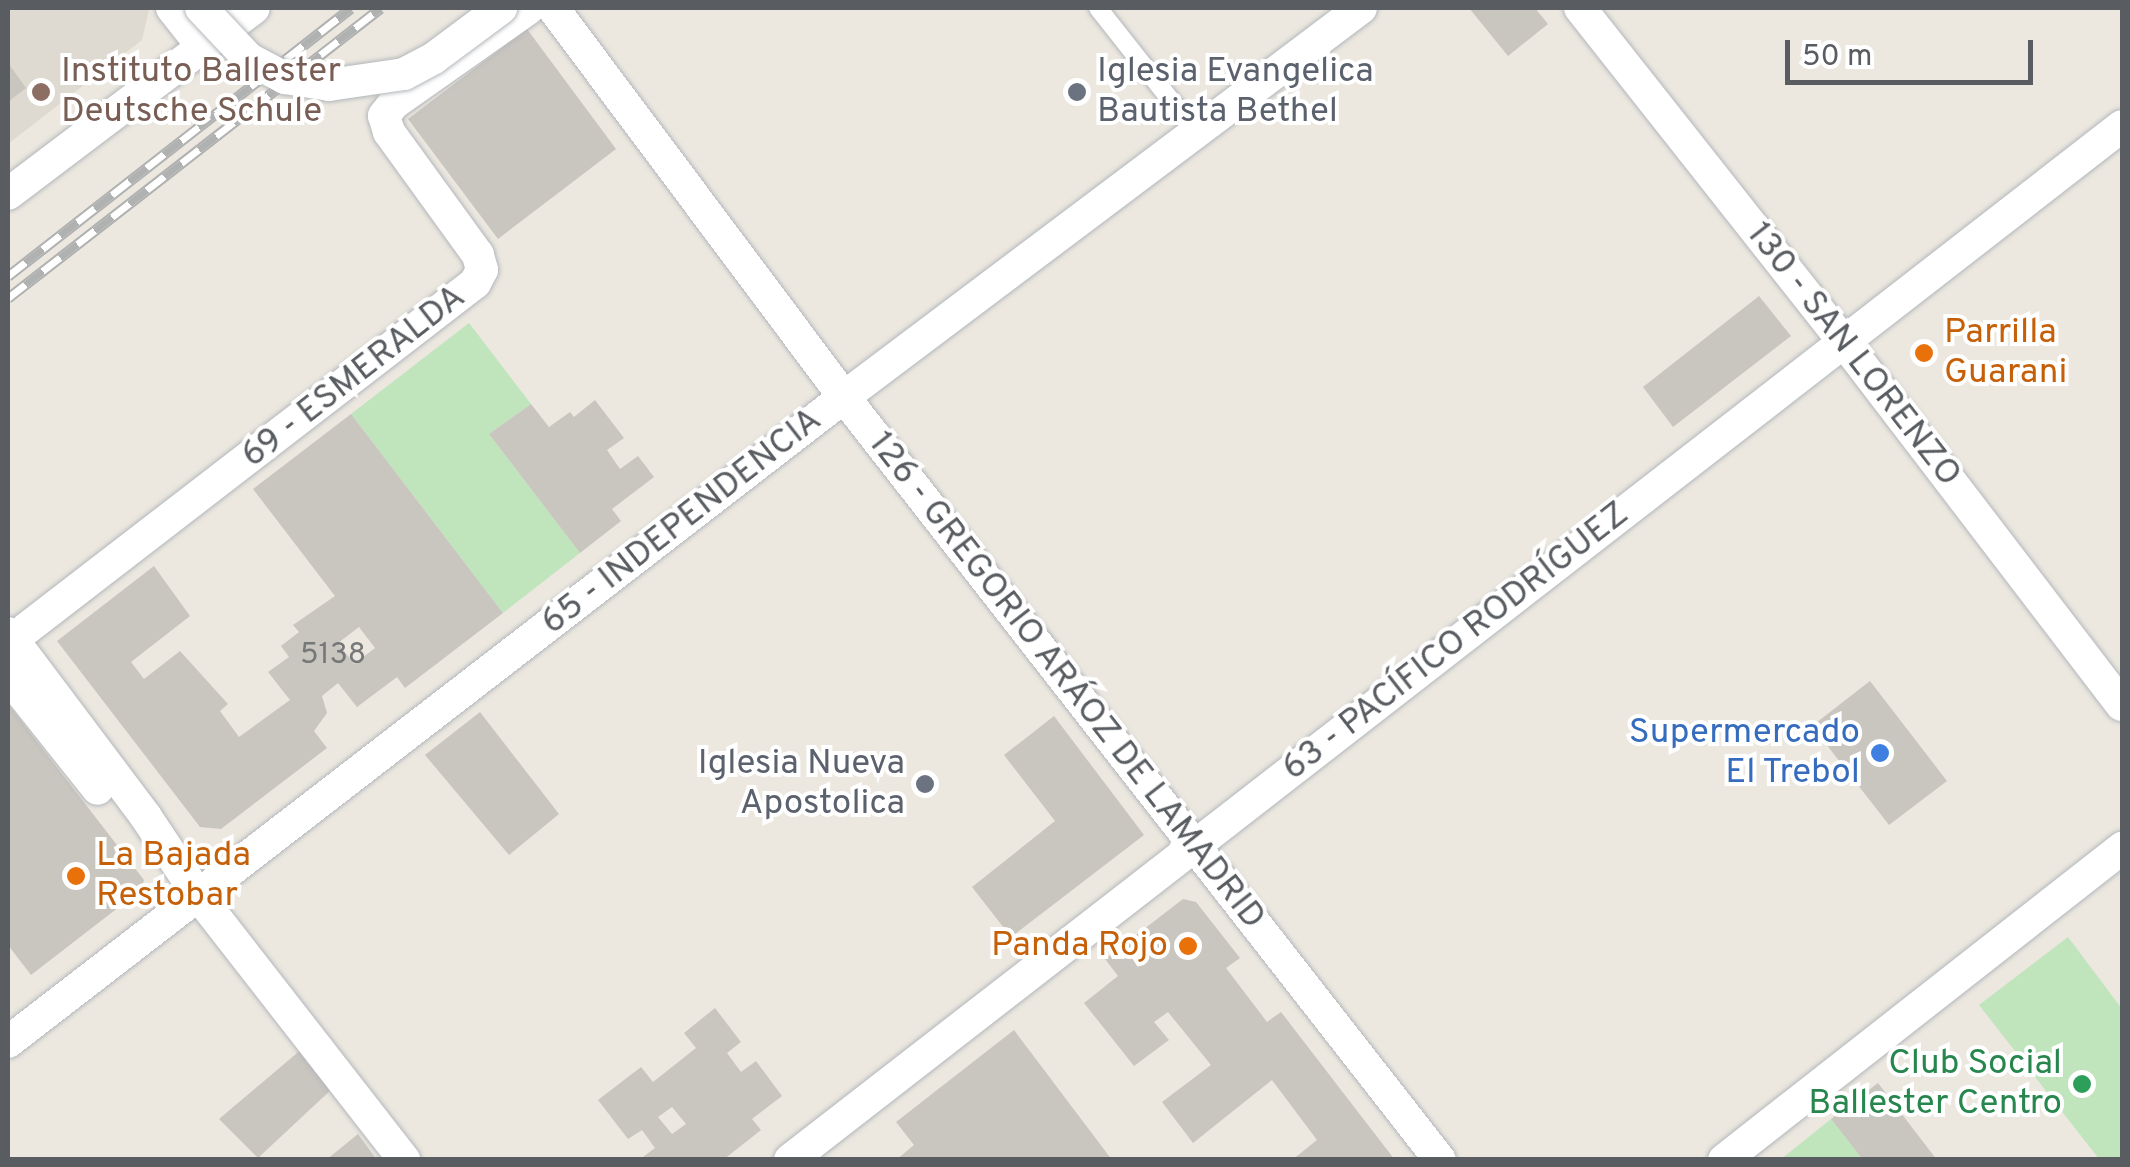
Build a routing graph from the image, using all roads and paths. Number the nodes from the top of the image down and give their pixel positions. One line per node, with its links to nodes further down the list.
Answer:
1 (172, 8): 10 (street)
2 (201, 8): 3 (street, bridge)
3 (501, 8)
4 (529, 8): 16 (street, 69 - ESMERALDA)
5 (553, 8): 15 (street, 126 - GREGORIO ARÁOZ DE LAMADRID)
6 (1098, 8): 12 (lane)
7 (1361, 8): 12 (street, 65 - INDEPENDENCIA)
8 (1580, 8): 14 (street, 130 - SAN LORENZO)
9 (235, 13): 10 (street)
10 (202, 46): 13 (street)
11 (2122, 126): 14 (street, 63 - PACÍFICO RODRÍGUEZ)
12 (1196, 132): 15 (street, 65 - INDEPENDENCIA)
13 (8, 194)
14 (1844, 342): 18 (street, 130 - SAN LORENZO); 19 (street, 63 - PACÍFICO RODRÍGUEZ)
15 (844, 397): 19 (street, 126 - GREGORIO ARÁOZ DE LAMADRID); 22 (street, 65 - INDEPENDENCIA)
16 (14, 623): 20 (street); 20 (street)
17 (8, 676): 20 (street)
18 (2122, 706)
19 (1194, 844): 25 (street, 63 - PACÍFICO RODRÍGUEZ); 26 (street, 126 - GREGORIO ARÁOZ DE LAMADRID)
20 (166, 845): 22 (street)
21 (2122, 848): 27 (street)
22 (198, 894): 23 (street, 65 - INDEPENDENCIA); 24 (street)
23 (8, 1042)
24 (404, 1160)
25 (790, 1160)
26 (1440, 1160)
27 (1724, 1160)

